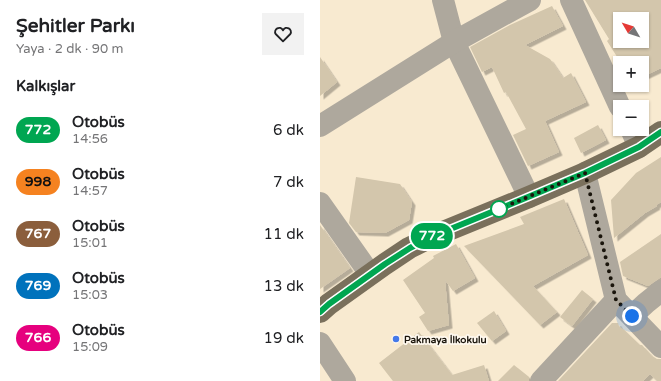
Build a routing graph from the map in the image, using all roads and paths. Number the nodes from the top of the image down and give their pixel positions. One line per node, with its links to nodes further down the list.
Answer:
1 (443, 0): 4 (street)
2 (530, 0): 4 (street)
3 (571, 0): 5 (street)
4 (454, 42): 6 (street); 10 (street)
5 (617, 100)
6 (320, 126)
7 (661, 132): 8 (main road)
8 (635, 138): 9 (main road)
9 (585, 173): 10 (main road); 14 (street)
10 (528, 197): 12 (main road)
11 (320, 203): 12 (street)
12 (370, 274): 15 (main road)
13 (661, 291): 16 (street)
14 (616, 300): 16 (street); 20 (street)
15 (320, 312)
16 (632, 316): 18 (street)
17 (320, 343): 19 (street)
18 (661, 347)
19 (345, 381)
20 (541, 381)

